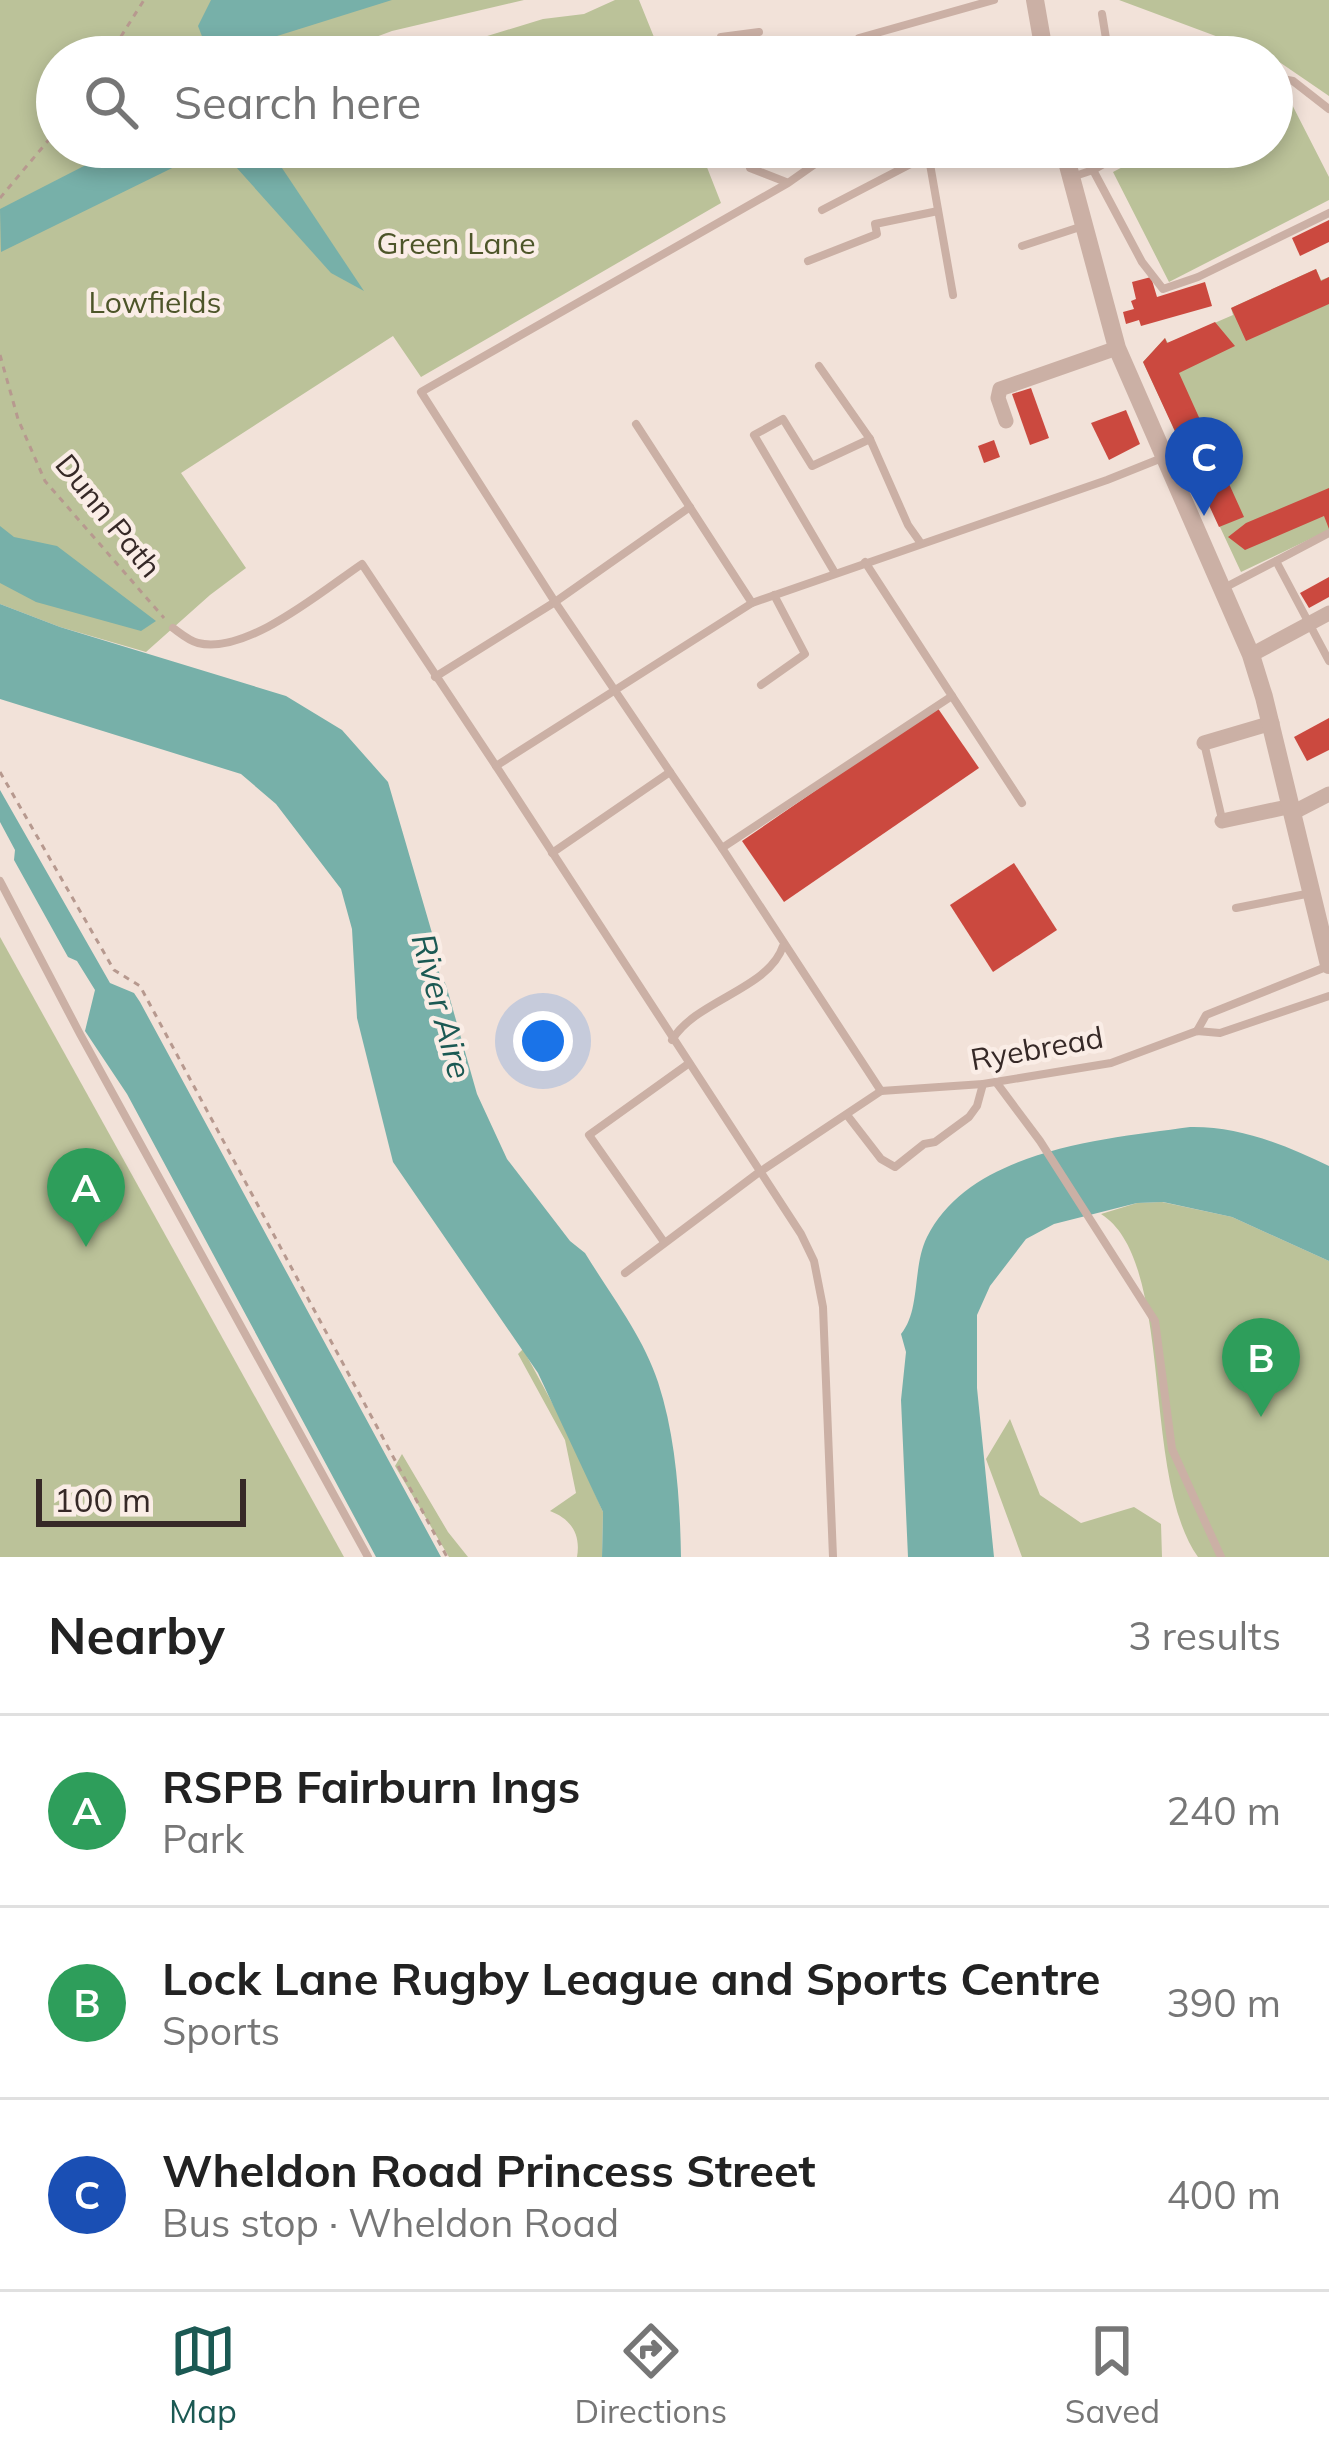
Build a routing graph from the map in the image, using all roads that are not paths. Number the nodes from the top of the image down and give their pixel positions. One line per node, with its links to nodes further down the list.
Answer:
1 (994, 0): 6 (lane)
2 (1035, 0): 7 (street)
3 (1102, 14): 8 (lane)
4 (759, 32): 5 (lane)
5 (729, 36)
6 (866, 36)
7 (1041, 36)
8 (1106, 36)
9 (1293, 81): 10 (lane)
10 (1329, 109)
11 (750, 168): 19 (lane)
12 (809, 168): 19 (lane)
13 (897, 168): 20 (lane)
14 (931, 168): 21 (lane)
15 (1068, 168): 18 (street)
16 (1096, 168): 17 (lane)
17 (1093, 170): 18 (lane); 22 (lane)
18 (1070, 177): 23 (street)
19 (788, 183): 41 (lane)
20 (822, 210)
21 (938, 212): 25 (lane); 26 (lane)
22 (1329, 212)
23 (1083, 226): 24 (lane); 27 (street)
24 (1022, 246)
25 (808, 261)
26 (953, 295)
27 (1117, 348): 29 (street); 32 (street)
28 (819, 366): 31 (lane)
29 (1006, 421)
30 (636, 424): 33 (lane)
31 (870, 439): 35 (lane); 38 (lane)
32 (1163, 457): 35 (lane); 39 (street)
33 (690, 508): 41 (lane); 42 (lane)
34 (1329, 533): 36 (lane)
35 (920, 542): 37 (lane)
36 (1276, 561): 39 (lane); 44 (lane)
37 (865, 562): 38 (lane); 51 (lane)
38 (835, 573): 40 (lane)
39 (1221, 590): 46 (street)
40 (774, 595): 42 (lane); 49 (lane)
41 (555, 602): 48 (lane); 50 (lane)
42 (752, 603): 50 (lane)
43 (1329, 613): 44 (street)
44 (1309, 623): 46 (street); 47 (lane)
45 (172, 628): 48 (lane)
46 (1251, 655): 52 (street)
47 (1329, 662)
48 (435, 677): 54 (lane)
49 (761, 686)
50 (614, 690): 54 (lane); 55 (lane)
51 (952, 696): 57 (lane); 60 (lane)
52 (1272, 723): 53 (street); 58 (street)
53 (1204, 743): 59 (lane)
54 (496, 766): 61 (lane)
55 (670, 772): 60 (lane); 61 (lane)
56 (1329, 794): 58 (street)
57 (1022, 803)
58 (1293, 809): 59 (street); 63 (street)
59 (1222, 821)
60 (722, 848): 65 (lane)
61 (552, 853): 69 (lane)
62 (0, 880): 78 (lane)
63 (1312, 892): 64 (lane); 66 (street)
64 (1236, 908)
65 (783, 944): 69 (lane); 73 (lane)
66 (1329, 966): 68 (lane, Ryebread)
67 (1329, 996): 68 (lane, Ryebread)
68 (1196, 1031): 71 (lane, Ryebread)
69 (673, 1040): 70 (lane)
70 (688, 1064): 75 (lane); 76 (lane)
71 (996, 1082): 72 (lane, Ryebread); 80 (lane)
72 (982, 1084): 73 (lane, Ryebread); 74 (lane)
73 (881, 1090): 74 (lane)
74 (848, 1115): 75 (lane)
75 (758, 1173): 76 (lane); 79 (lane)
76 (664, 1242): 77 (lane)
77 (625, 1273)
78 (368, 1557)
79 (833, 1557)
80 (1221, 1557)

